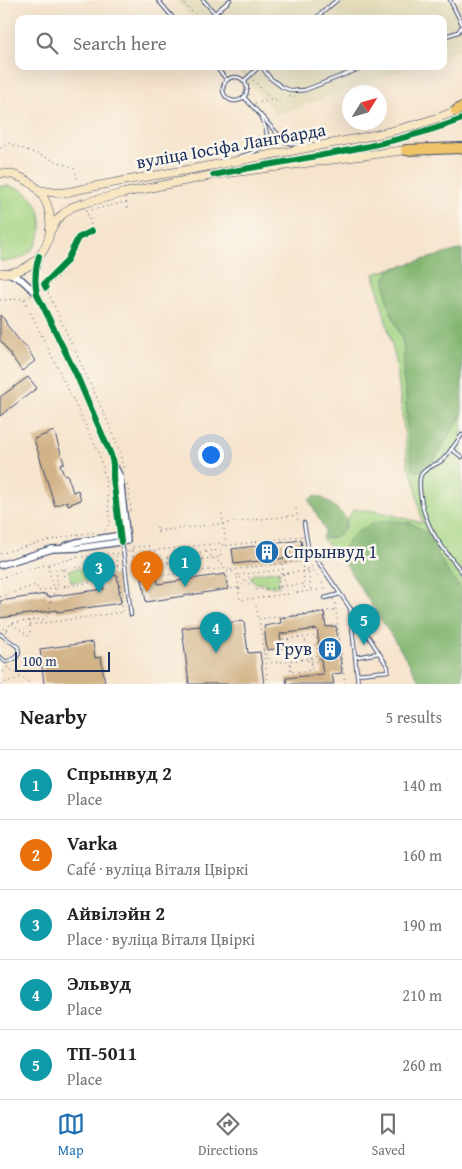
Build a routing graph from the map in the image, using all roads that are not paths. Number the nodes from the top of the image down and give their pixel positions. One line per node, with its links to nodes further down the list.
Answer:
1 (158, 0): 7 (lane)
2 (203, 0): 6 (lane)
3 (230, 0): 6 (lane)
4 (337, 0): 8 (lane)
5 (450, 0): 9 (lane)
6 (214, 13)
7 (171, 15)
8 (320, 15)
9 (462, 25): 10 (lane)
10 (447, 36)
11 (218, 70): 15 (lane)
12 (256, 70): 16 (lane)
13 (263, 70): 14 (lane)
14 (356, 70)
15 (227, 81): 16 (lane); 17 (lane)
16 (244, 81): 17 (lane)
17 (244, 97): 18 (lane)
18 (257, 112): 20 (lane); 23 (lane)
19 (461, 112): 20 (main road, вуліца Іосіфа Лангбарда); 25 (street)
20 (335, 143): 23 (main road, вуліца Іосіфа Лангбарда)
21 (462, 148): 22 (highway)
22 (406, 150): 25 (main road, вуліца Іосіфа Лангбарда)
23 (227, 162): 26 (main road, вуліца Іосіфа Лангбарда)
24 (0, 173): 26 (main road)
25 (213, 175): 27 (main road, вуліца Іосіфа Лангбарда)
26 (38, 190): 27 (main road)
27 (51, 230): 28 (main road)
28 (39, 256): 30 (main road); 31 (street)
29 (0, 273): 30 (main road)
30 (9, 273): 31 (street)
31 (37, 294): 36 (street)
32 (462, 434): 33 (lane)
33 (452, 449): 34 (lane); 39 (lane)
34 (462, 457)
35 (304, 523): 40 (lane)
36 (124, 538): 37 (lane); 37 (lane); 38 (street)
37 (123, 549): 43 (lane)
38 (0, 565)
39 (462, 572)
40 (340, 594): 41 (lane); 42 (lane)
41 (325, 598)
42 (350, 608): 45 (lane); 47 (lane)
43 (131, 615)
44 (1, 634): 46 (lane)
45 (379, 654): 47 (lane); 48 (lane)
46 (0, 657)
47 (355, 657): 48 (lane)
48 (357, 674): 49 (lane)
49 (358, 684)

